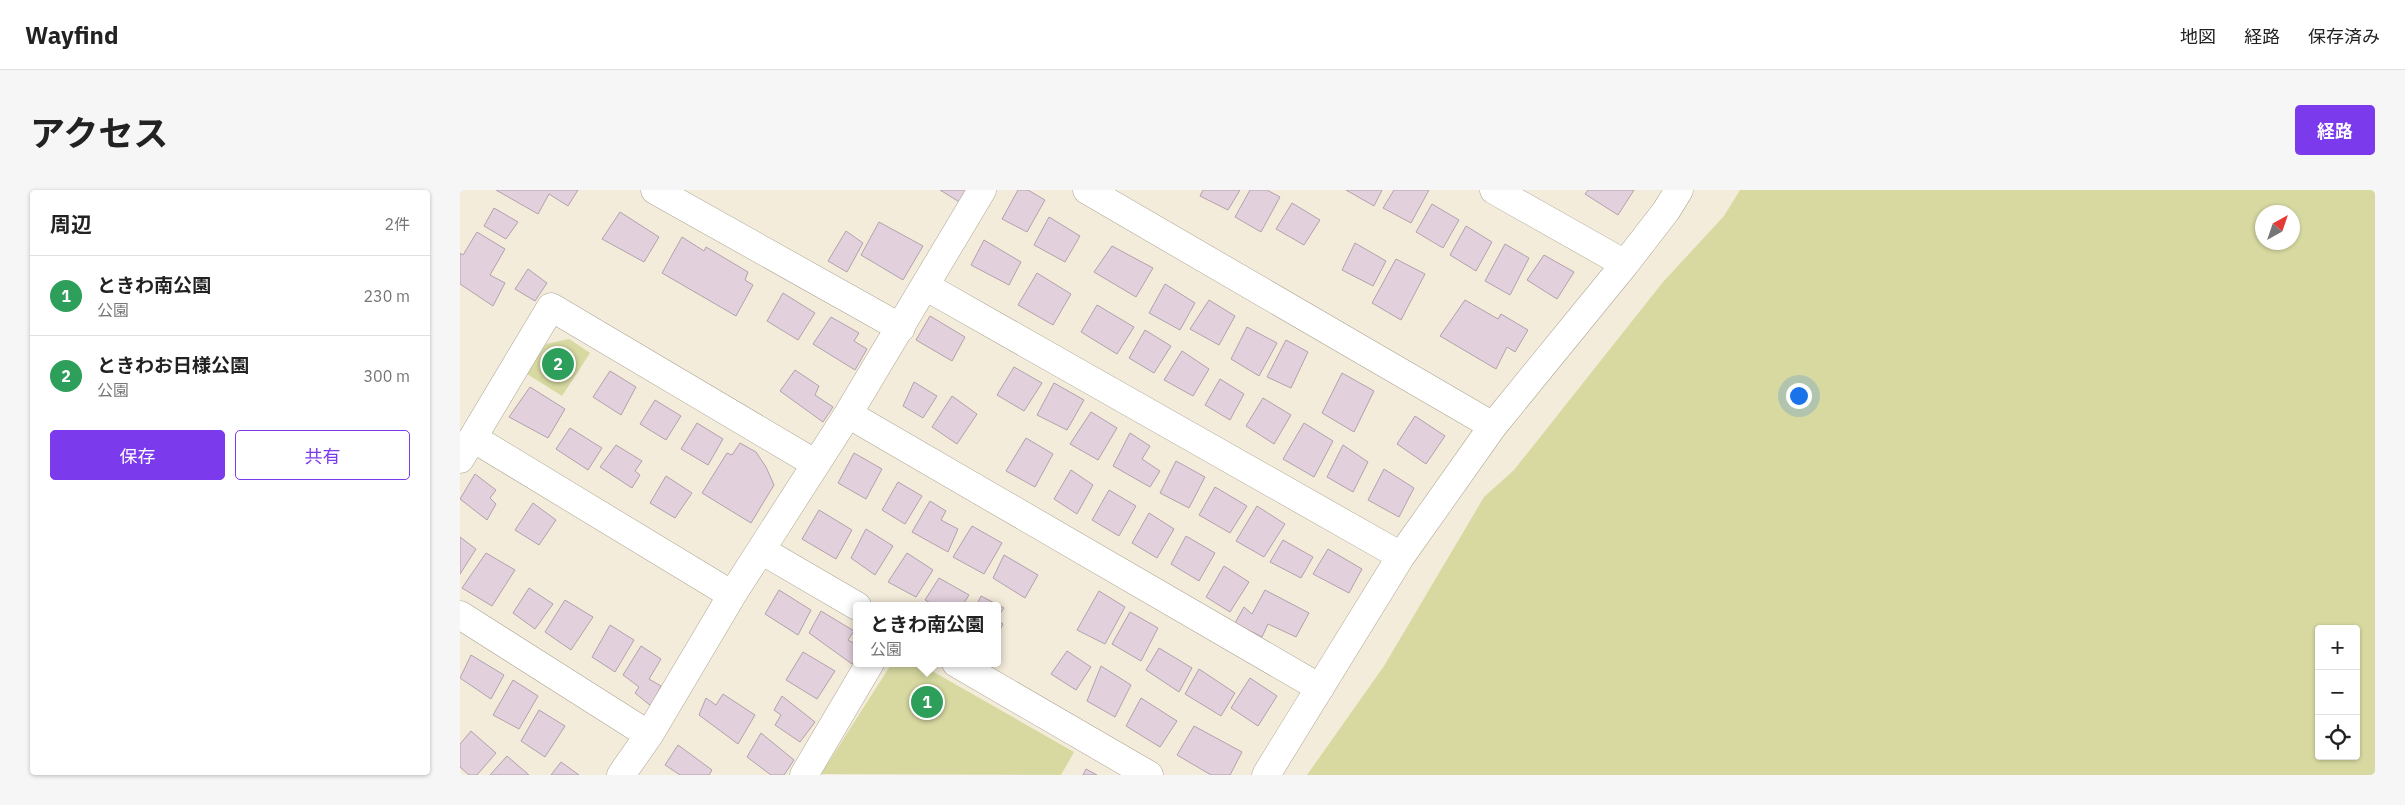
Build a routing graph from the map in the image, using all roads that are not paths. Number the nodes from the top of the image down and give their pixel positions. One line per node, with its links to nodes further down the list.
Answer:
1 (655, 190): 8 (street)
2 (982, 190): 7 (street)
3 (1087, 190): 10 (street)
4 (1494, 190): 6 (street)
5 (1679, 190): 6 (street)
6 (1625, 264): 10 (street)
7 (925, 286): 8 (street); 14 (street)
8 (901, 328): 9 (street)
9 (848, 414): 12 (street); 20 (street)
10 (1493, 426): 14 (street)
11 (466, 449): 12 (street); 15 (street)
12 (816, 464): 13 (street)
13 (762, 550): 15 (street); 16 (street)
14 (1401, 556): 20 (street)
15 (732, 596): 21 (street)
16 (853, 603)
17 (460, 616): 21 (street)
18 (868, 667): 23 (street)
19 (963, 667): 24 (street)
20 (1320, 688): 25 (street)
21 (649, 735): 22 (street)
22 (621, 775)
23 (804, 775)
24 (1150, 775)
25 (1266, 775)

